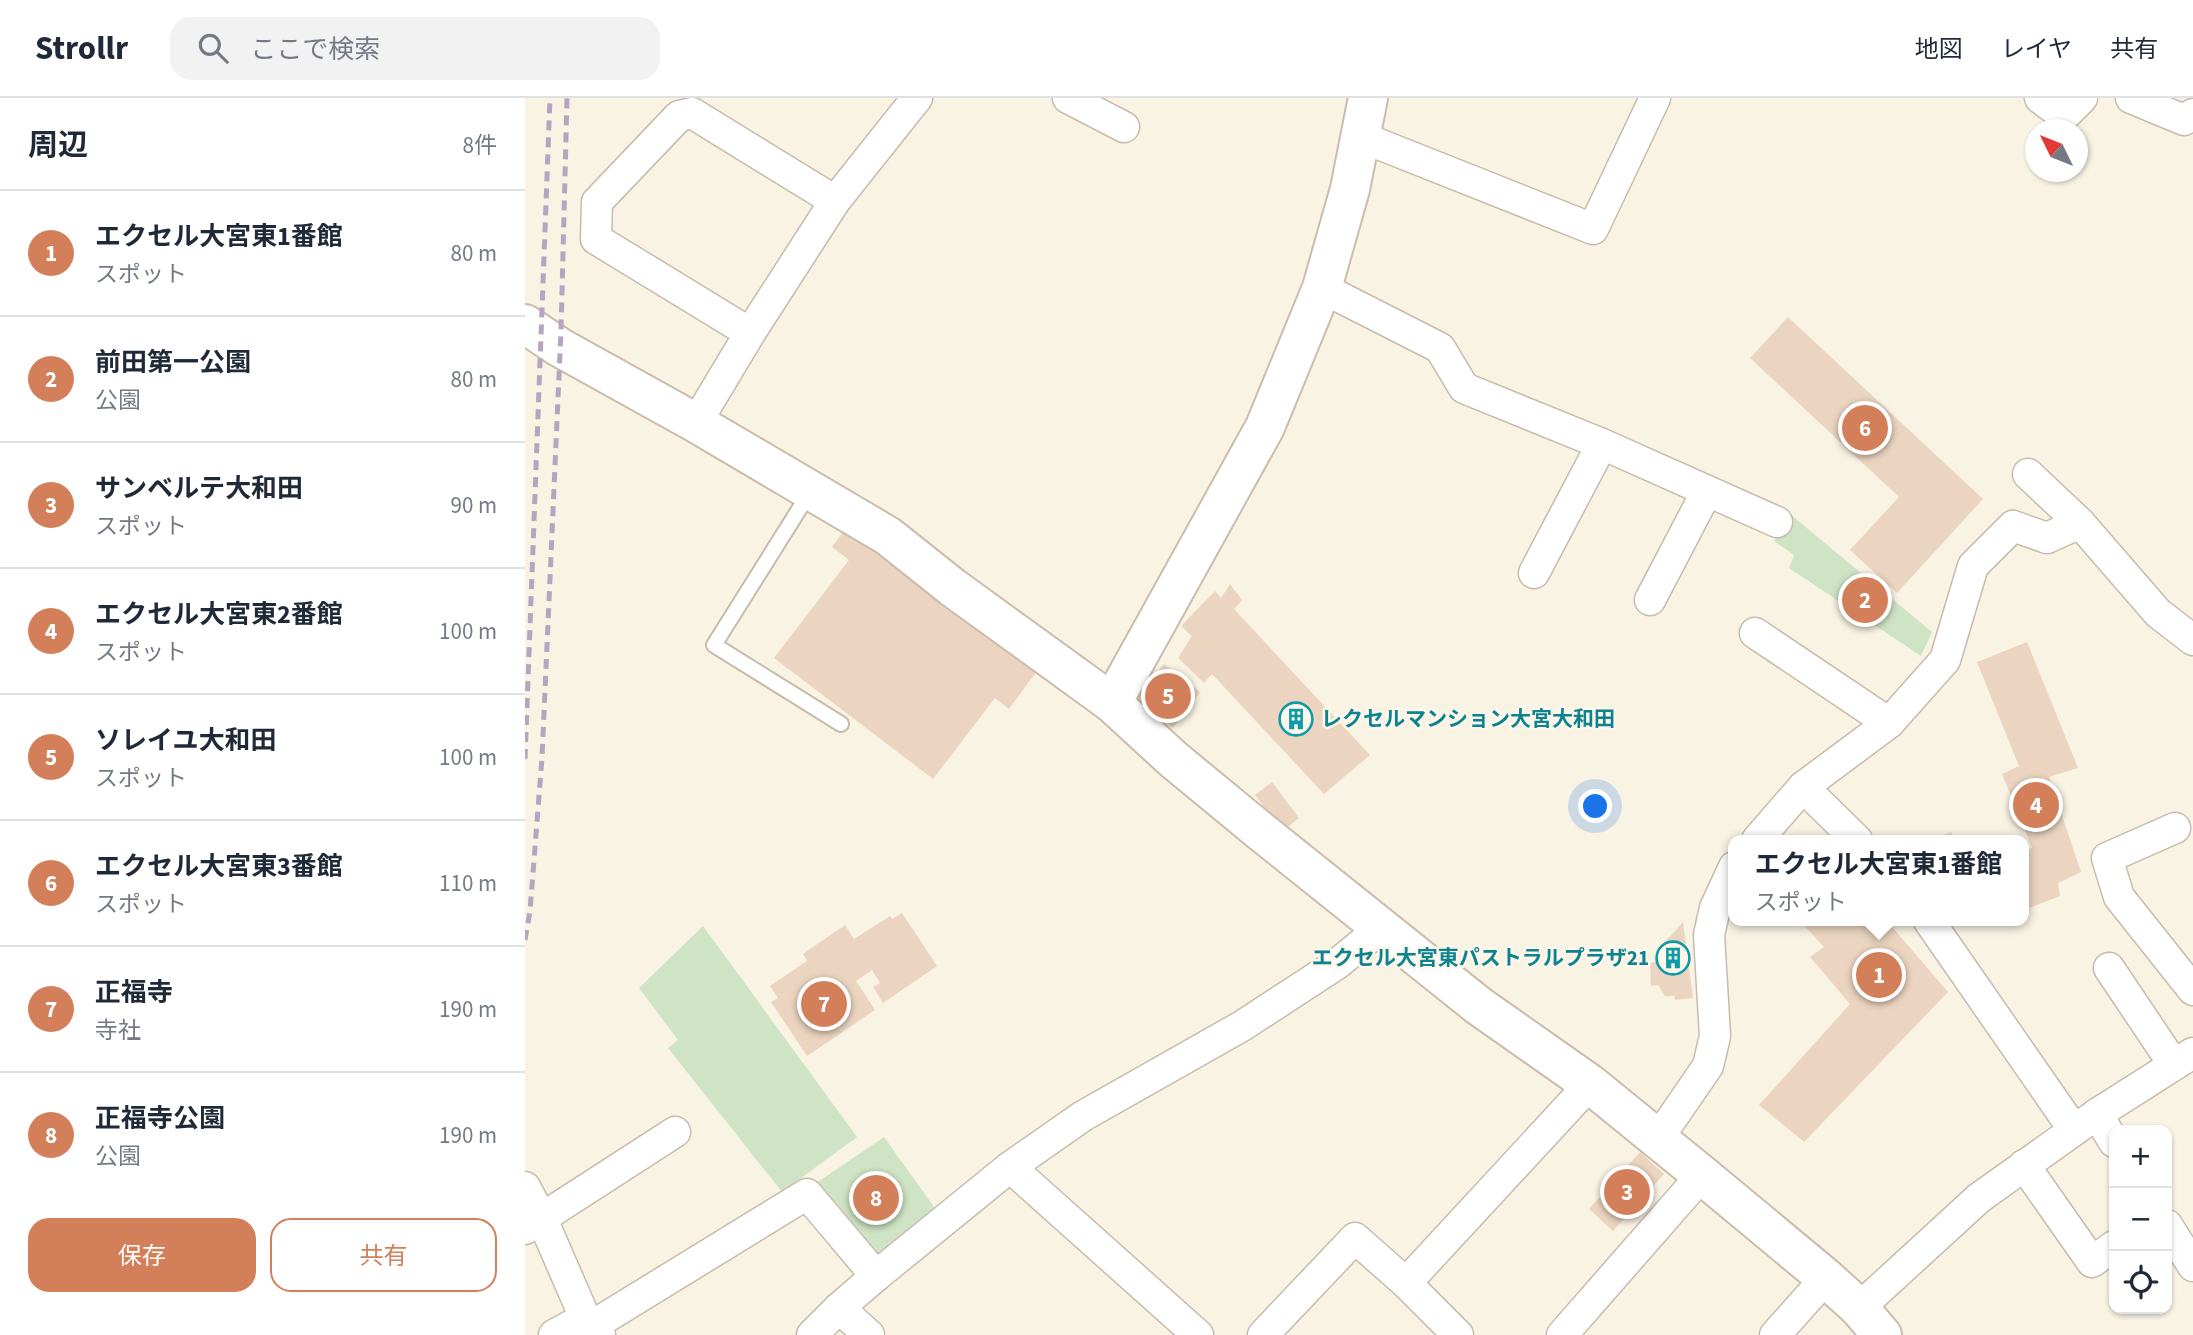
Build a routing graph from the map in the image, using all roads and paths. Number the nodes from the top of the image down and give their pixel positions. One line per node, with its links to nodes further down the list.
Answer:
1 (917, 98): 12 (street)
2 (1069, 98): 10 (street)
3 (1368, 98): 11 (street)
4 (1655, 98): 11 (street)
5 (2040, 98): 6 (street)
6 (2082, 98)
7 (2131, 98): 9 (street)
8 (693, 105): 12 (street); 15 (street)
9 (2193, 114)
10 (1123, 127)
11 (1360, 136): 13 (street)
12 (835, 201): 15 (street)
13 (1322, 288): 17 (street); 27 (street)
14 (525, 324): 16 (street)
15 (750, 333): 16 (street)
16 (696, 423): 19 (street)
17 (1602, 444): 20 (street); 23 (street)
18 (2028, 474): 22 (street)
19 (811, 491): 27 (street); 29 (lane)
20 (1707, 491): 21 (street); 24 (street)
21 (1777, 522)
22 (2080, 523): 26 (street); 28 (street)
23 (1534, 573)
24 (1650, 600)
25 (1755, 633): 28 (street)
26 (2193, 640)
27 (1112, 703): 36 (street)
28 (1889, 723): 30 (street)
29 (841, 724)
30 (1803, 788): 32 (street); 33 (street)
31 (2175, 828): 38 (street)
32 (1761, 835)
33 (1852, 835)
34 (1728, 880): 44 (street)
35 (1933, 926): 41 (street)
36 (1381, 928): 40 (street); 46 (street)
37 (2109, 968): 39 (street)
38 (2193, 990)
39 (2184, 1059): 41 (street)
40 (1590, 1084): 44 (street); 55 (street)
41 (2085, 1122): 43 (street); 45 (street)
42 (675, 1132): 49 (street)
43 (2109, 1139)
44 (1657, 1140): 47 (street)
45 (2024, 1165): 51 (street); 57 (street)
46 (1010, 1167): 53 (street); 59 (street)
47 (1702, 1175): 54 (street); 65 (street)
48 (525, 1187): 49 (street)
49 (534, 1224): 58 (street)
50 (2172, 1233): 52 (street)
51 (2109, 1250)
52 (2193, 1266)
53 (876, 1276): 56 (street); 58 (street)
54 (1826, 1278): 57 (street); 66 (street)
55 (1406, 1283): 63 (street); 64 (street)
56 (839, 1308): 61 (street); 62 (street)
57 (1870, 1321)
58 (593, 1326): 60 (street)
59 (1185, 1331)
60 (554, 1335)
61 (812, 1335)
62 (869, 1335)
63 (1263, 1335)
64 (1458, 1335)
65 (1562, 1335)
66 (1775, 1335)

